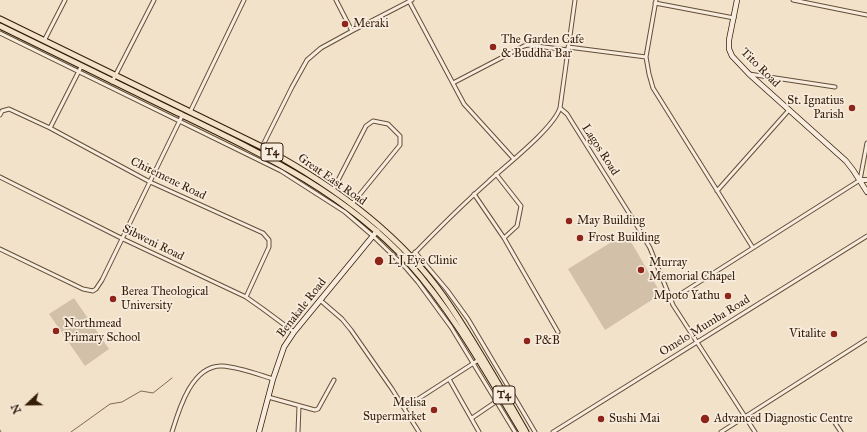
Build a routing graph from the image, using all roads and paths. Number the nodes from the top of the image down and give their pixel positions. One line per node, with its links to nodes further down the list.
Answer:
1 (66, 0): 16 (street)
2 (154, 0): 22 (street)
3 (244, 0): 28 (street)
4 (336, 0): 14 (street)
5 (575, 0): 17 (street)
6 (738, 0): 11 (main road, Tito Road)
7 (793, 0): 10 (street)
8 (411, 1): 14 (street); 24 (street)
9 (656, 1): 11 (street); 18 (street)
10 (867, 15)
11 (734, 18): 21 (main road, Tito Road)
12 (0, 19): 16 (main road, Great East Road / T4)
13 (0, 26): 19 (main road, Great East Road / T4)
14 (352, 31): 34 (street)
15 (0, 33): 20 (street)
16 (44, 41): 22 (main road, Great East Road / T4)
17 (568, 49): 18 (street); 24 (street); 26 (street)
18 (646, 57): 42 (street)
19 (81, 66): 20 (street); 23 (main road, Great East Road / T4)
20 (78, 72): 31 (street); 32 (street)
21 (749, 74): 25 (street); 27 (main road, Tito Road)
22 (115, 76): 23 (street); 28 (main road, Great East Road / T4)
23 (112, 82): 30 (main road, Great East Road / T4)
24 (453, 83): 35 (street)
25 (835, 87)
26 (560, 108): 35 (street); 56 (street, Lagos Road)
27 (789, 110): 38 (main road, Tito Road); 42 (street)
28 (190, 112): 34 (main road, Great East Road / T4)
29 (1, 113): 32 (street, Chitemene Road)
30 (182, 116): 31 (street); 46 (main road, Great East Road / T4)
31 (179, 121): 40 (street); 46 (street)
32 (50, 128): 40 (street, Chitemene Road)
33 (867, 143): 38 (street)
34 (262, 147): 41 (main road, Great East Road / T4)
35 (513, 158): 36 (street)
36 (496, 174): 44 (street); 48 (street)
37 (0, 177): 49 (street, Sibweni Road)
38 (860, 180): 39 (main road); 43 (main road, Tito Road); 50 (street)
39 (867, 180)
40 (150, 182): 49 (street); 54 (street, Chitemene Road)
41 (333, 190): 45 (main road, Great East Road / T4); 45 (street)
42 (717, 191): 50 (street)
43 (867, 192)
44 (474, 194): 48 (street); 52 (street)
45 (352, 204): 53 (main road, Great East Road / T4)
46 (375, 234): 53 (main road, Great East Road / T4); 55 (main road, Benakale Road); 61 (street)
47 (867, 236): 60 (street, Omelo Mumba Road)
48 (504, 238): 58 (street)
49 (123, 239): 51 (street); 54 (street, Sibweni Road)
50 (753, 248): 56 (street)
51 (0, 249)
52 (415, 252): 53 (street); 81 (street)
53 (408, 259): 61 (main road, Great East Road / T4)
54 (246, 297): 57 (street, Sibweni Road)
55 (320, 300): 57 (main road, Benakale Road); 68 (street)
56 (671, 300): 60 (street, Lagos Road)
57 (294, 332): 62 (main road, Benakale Road)
58 (558, 332)
59 (867, 338): 70 (street)
60 (697, 342): 70 (street, Lagos Road); 82 (street, Omelo Mumba Road)
61 (478, 360): 63 (street); 66 (street); 69 (main road, Great East Road / T4); 80 (main road, Great East Road / T4)
62 (273, 379): 65 (main road, Benakale Road); 73 (street)
63 (449, 379): 68 (street); 71 (street)
64 (334, 380): 67 (street)
65 (268, 397): 67 (street); 74 (main road, Benakale Road)
66 (497, 401): 69 (street); 71 (street)
67 (299, 406): 75 (street)
68 (404, 408): 76 (street)
69 (504, 408): 78 (street); 79 (main road, Great East Road / T4)
70 (745, 416): 83 (street); 84 (street, Lagos Road)
71 (472, 418): 77 (street)
72 (835, 423): 85 (street)
73 (172, 432)
74 (259, 432)
75 (298, 432)
76 (419, 432)
77 (479, 432)
78 (515, 432)
79 (522, 432)
80 (526, 432)
81 (535, 432)
82 (553, 432)
83 (721, 432)
84 (755, 432)
85 (841, 432)

